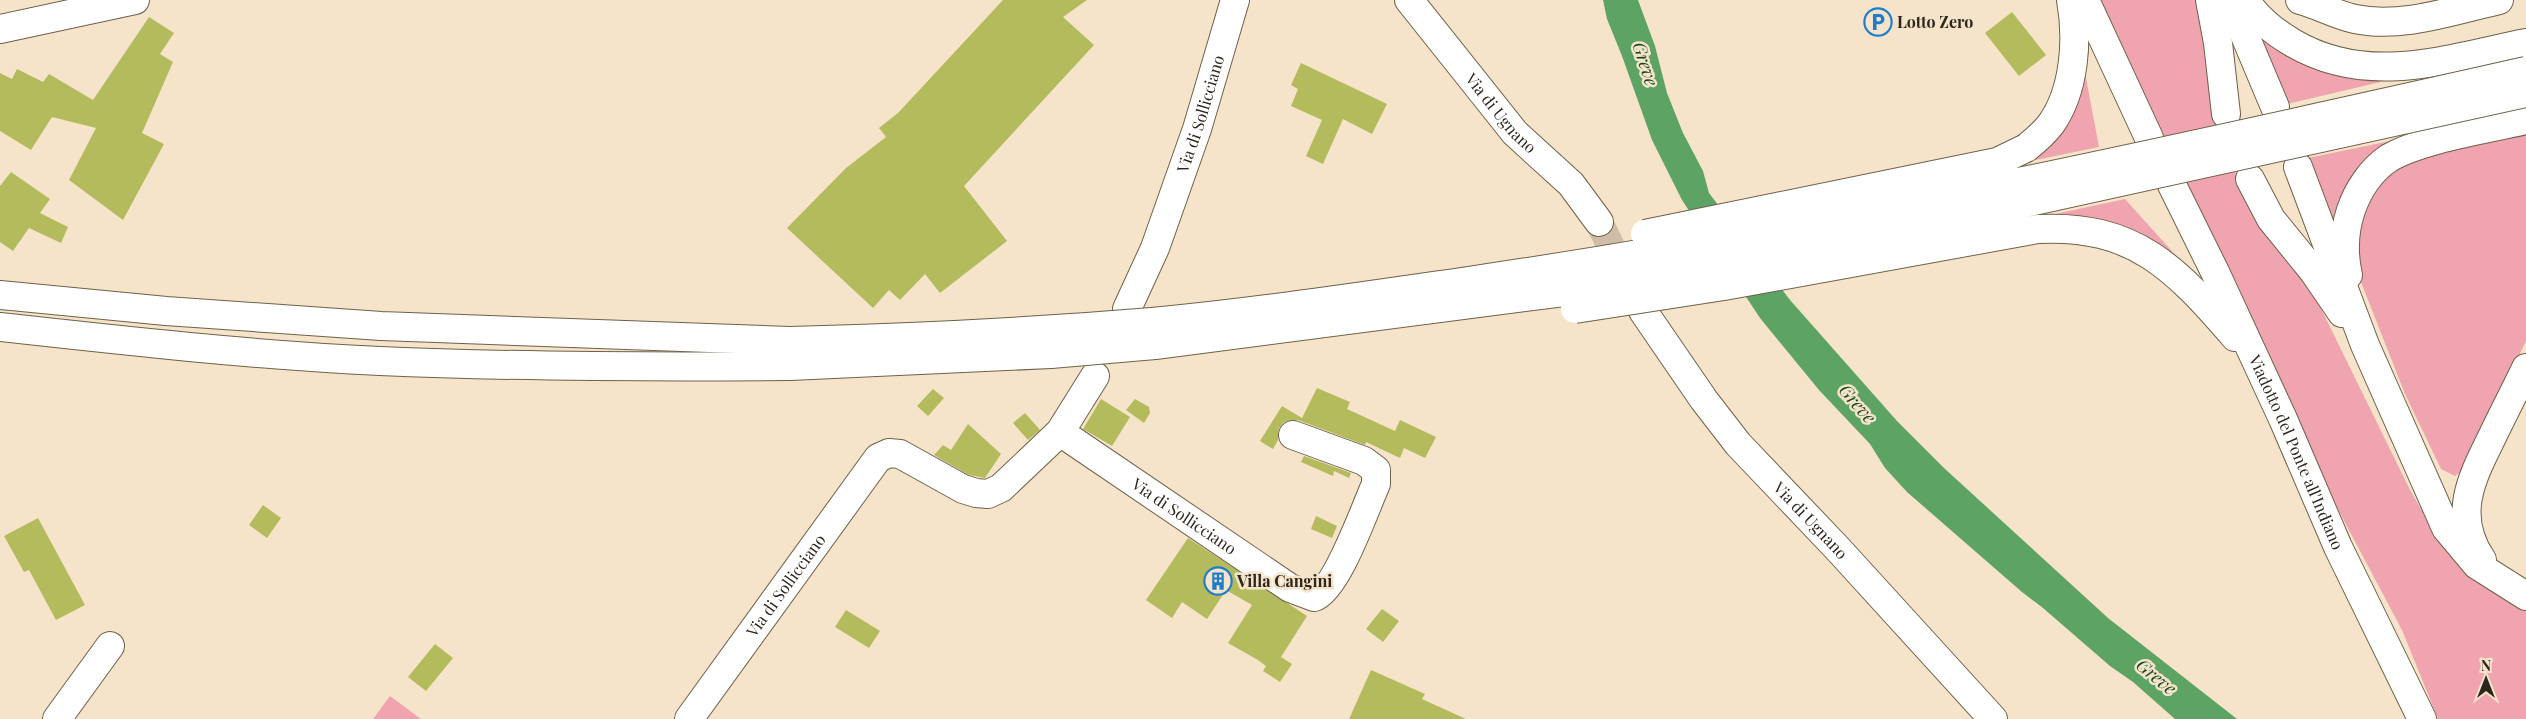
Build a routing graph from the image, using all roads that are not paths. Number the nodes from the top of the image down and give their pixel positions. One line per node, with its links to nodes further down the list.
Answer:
1 (135, 0): 12 (main road)
2 (1235, 0): 25 (main road, Via di Sollicciano)
3 (1409, 0): 23 (main road, Via di Ugnano)
4 (2071, 0): 28 (main road, bridge)
5 (2085, 0): 19 (main road)
6 (2210, 0): 17 (main road)
7 (2230, 0): 16 (main road)
8 (2245, 0): 13 (main road)
9 (2300, 0): 11 (main road)
10 (2499, 0): 11 (main road)
11 (2325, 4)
12 (0, 29)
13 (2526, 43)
14 (2526, 71): 28 (main road, bridge)
15 (2526, 93): 28 (main road, bridge)
16 (2275, 107)
17 (2226, 114)
18 (2526, 120): 29 (main road)
19 (2149, 138)
20 (2298, 167): 29 (main road)
21 (2250, 178): 29 (main road)
22 (2172, 186): 31 (main road, Viadotto del Ponte all'Indiano)
23 (1599, 222)
24 (0, 294): 30 (main road)
25 (1127, 309)
26 (1643, 311): 41 (main road, Via di Ugnano)
27 (0, 327): 30 (main road)
28 (1155, 333): 30 (main road, bridge); 31 (main road, bridge)
29 (2365, 345): 36 (main road)
30 (790, 354)
31 (2257, 363): 42 (main road, Viadotto del Ponte all'Indiano)
32 (2526, 368): 36 (main road)
33 (1095, 376): 34 (main road, Via di Sollicciano)
34 (1060, 432): 35 (main road, Via di Sollicciano); 40 (main road, Via di Sollicciano)
35 (1292, 435)
36 (2494, 578): 37 (main road)
37 (2526, 596)
38 (110, 646): 39 (main road)
39 (57, 719)
40 (689, 719)
41 (1992, 719)
42 (2422, 719)

